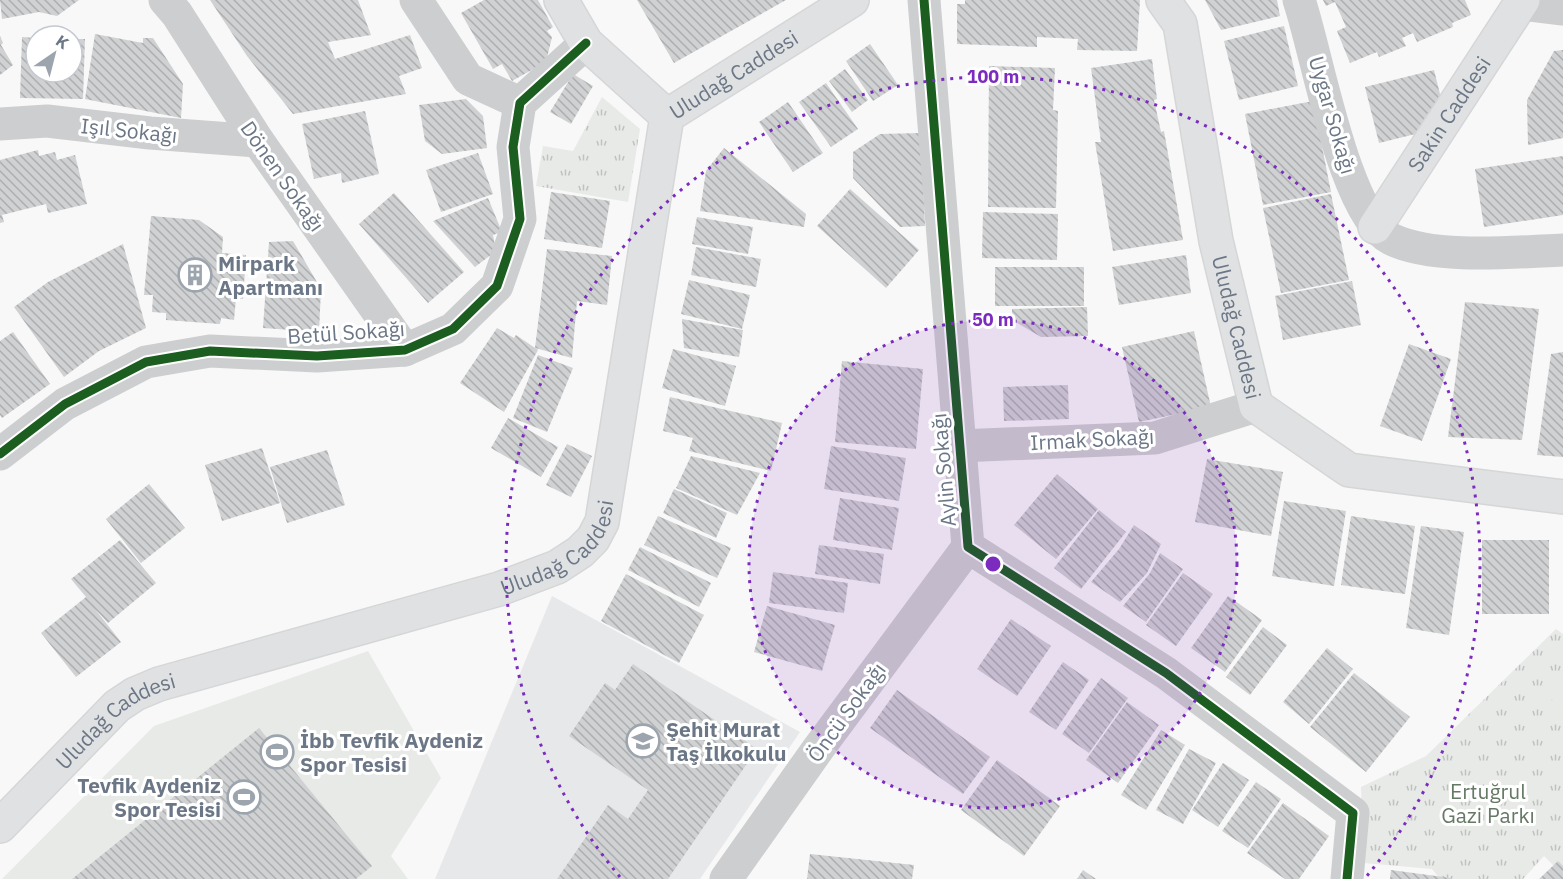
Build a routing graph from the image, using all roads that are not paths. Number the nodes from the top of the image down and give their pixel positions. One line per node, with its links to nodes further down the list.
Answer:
1 (165, 0): 14 (street, Dönen Sokağı)
2 (416, 0): 11 (street)
3 (561, 0): 10 (main road)
4 (852, 0): 12 (main road, Uludağ Caddesi)
5 (924, 0): 19 (street, Aylin Sokağı)
6 (1163, 0): 18 (main road, Uludağ Caddesi)
7 (1299, 0): 15 (street, Uygar Sokağı)
8 (1521, 2): 9 (street); 15 (main road, Sakin Caddesi)
9 (1563, 9)
10 (586, 43): 11 (street); 12 (main road)
11 (520, 103): 17 (street, Betül Sokağı)
12 (667, 116): 23 (main road, Uludağ Caddesi)
13 (0, 124): 14 (street, Işıl Sokağı)
14 (258, 141): 17 (street, Dönen Sokağı)
15 (1375, 227): 16 (street)
16 (1563, 249)
17 (405, 350): 20 (street, Betül Sokağı)
18 (1256, 406): 19 (street, Irmak Sokağı); 21 (main road, Uludağ Caddesi)
19 (959, 446): 22 (street, Aylin Sokağı)
20 (0, 454)
21 (1563, 498)
22 (968, 547): 24 (street, Öncü Sokağı); 25 (street, Aylin Sokağı)
23 (0, 826)
24 (726, 879)
25 (1347, 879)

